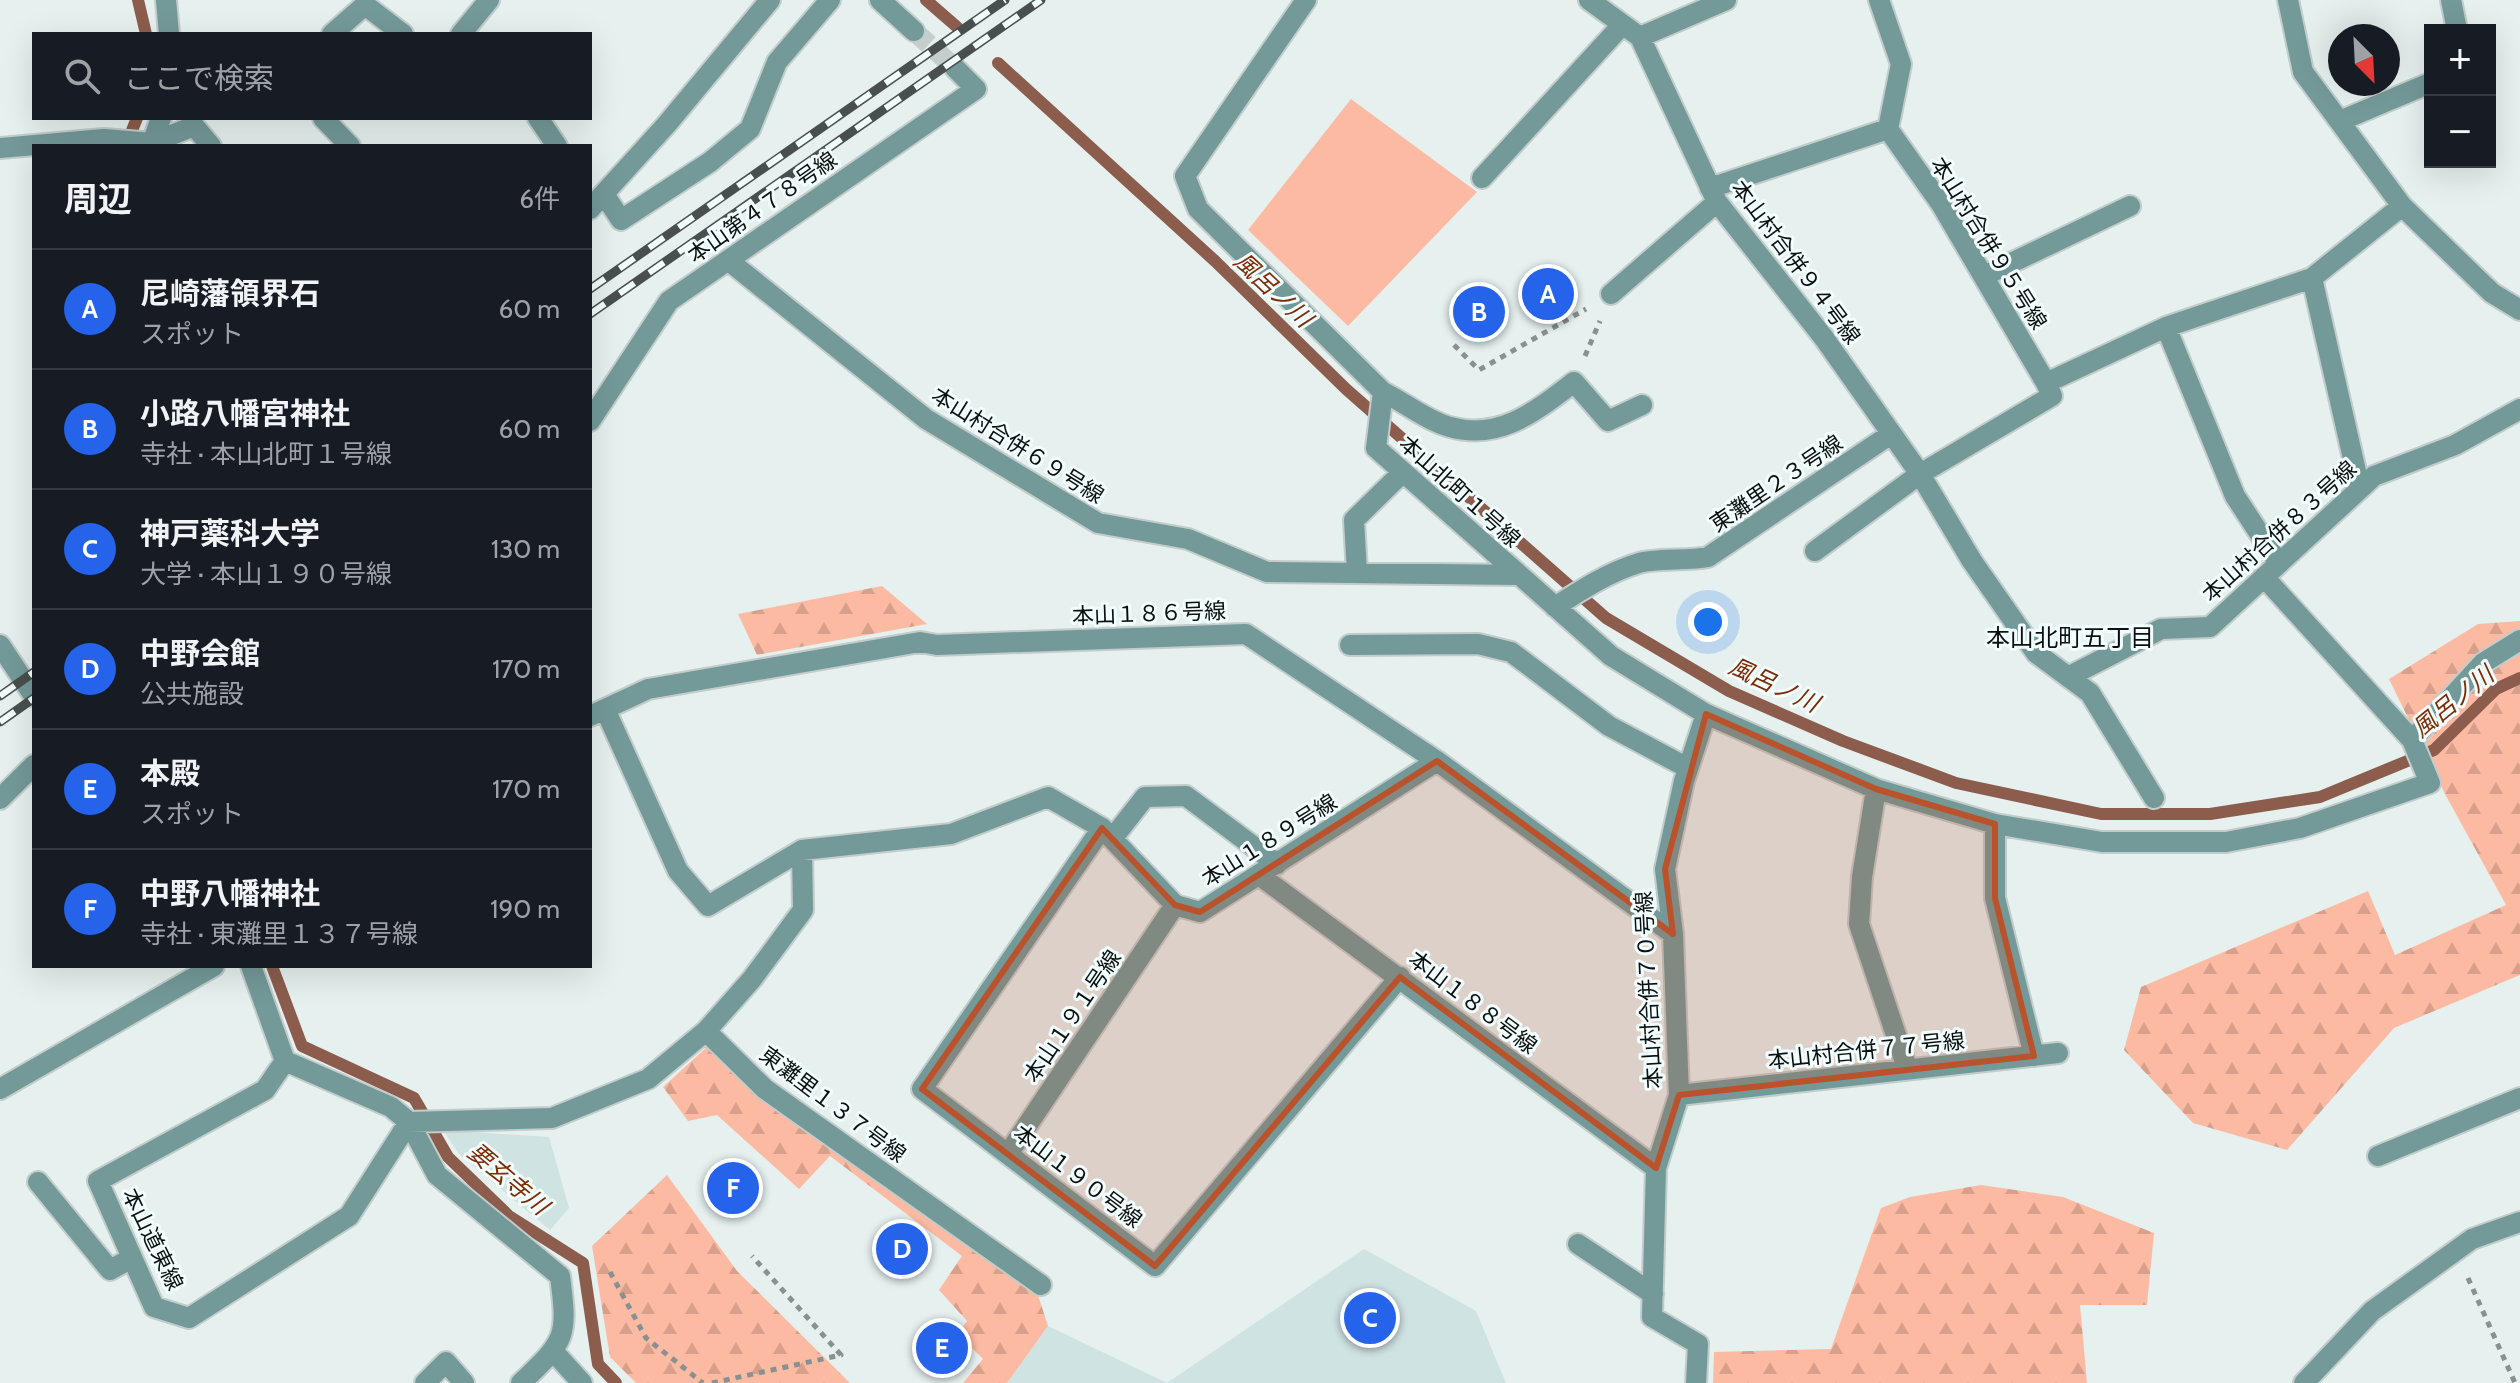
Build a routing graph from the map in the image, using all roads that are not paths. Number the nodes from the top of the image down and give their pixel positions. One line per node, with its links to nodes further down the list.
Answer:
1 (166, 0): 15 (street)
2 (489, 0): 18 (street)
3 (770, 0): 37 (street)
4 (830, 0): 37 (street)
5 (880, 0): 14 (street)
6 (1306, 0): 47 (street)
7 (1589, 0): 13 (street)
8 (1726, 0): 19 (street)
9 (1879, 0): 27 (street)
10 (2288, 0): 25 (street)
11 (2451, 0): 12 (street)
12 (2456, 24)
13 (1622, 25): 19 (street); 35 (street)
14 (914, 31)
15 (169, 32)
16 (334, 32): 17 (street)
17 (400, 32)
18 (463, 32)
19 (1640, 37): 36 (street, 本山村合併９４号線)
20 (955, 68): 40 (street, 本山第４７８号線)
21 (2424, 86): 25 (street)
22 (160, 120): 29 (street)
23 (325, 120): 31 (street)
24 (539, 120): 32 (street)
25 (2340, 121): 39 (street)
26 (202, 122): 29 (street); 30 (street)
27 (1888, 129): 36 (street); 41 (street, 本山村合併９５号線)
28 (46, 144): 29 (street)
29 (152, 144)
30 (210, 144)
31 (348, 144)
32 (556, 144)
33 (32, 145): 34 (street)
34 (0, 148)
35 (1482, 178)
36 (1714, 195): 43 (street); 51 (street, 本山村合併９４号線)
37 (595, 200)
38 (2130, 206): 41 (street)
39 (2402, 206): 42 (street); 44 (street)
40 (729, 261): 50 (street, 本山第４７８号線); 57 (street, 本山村合併６９号線)
41 (1984, 276): 46 (street, 本山村合併９５号線)
42 (2312, 278): 45 (street); 54 (street)
43 (1611, 294)
44 (2520, 310)
45 (2166, 327): 46 (street); 56 (street)
46 (2046, 383): 53 (street)
47 (1382, 399): 48 (street); 52 (street, 本山北町１号線)
48 (1642, 405)
49 (2520, 409): 54 (street, 本山村合併８３号線)
50 (592, 418)
51 (1891, 434): 53 (street, 本山村合併９４号線); 59 (street, 東灘里２３号線)
52 (1403, 472): 57 (street); 58 (street, 本山北町１号線)
53 (1920, 474): 55 (street); 63 (street, 本山村合併９４号線)
54 (2360, 489): 56 (street, 本山村合併８３号線)
55 (1815, 551)
56 (2271, 570): 63 (street, 本山村合併８３号線); 67 (street)
57 (1357, 573): 58 (street, 本山村合併６９号線)
58 (1518, 575): 59 (street, 本山北町１号線)
59 (1555, 607): 66 (street, 本山北町１号線)
60 (2520, 640): 67 (street)
61 (0, 645): 64 (street)
62 (1350, 645): 70 (street)
63 (2068, 677): 72 (street, 本山村合併９４号線)
64 (32, 693)
65 (597, 712): 68 (street, 本山１８６号線); 76 (street)
66 (1706, 714): 70 (street, 本山村合併７０号線); 71 (street, 本山北町１号線)
67 (2412, 740): 74 (street, 本山北町１号線)
68 (1437, 761): 77 (street, 本山１８９号線); 80 (street, 本山１８６号線)
69 (32, 767): 73 (street)
70 (1688, 768): 80 (street, 本山村合併７０号線)
71 (1876, 789): 74 (street, 本山北町１号線); 88 (street)
72 (2154, 798)
73 (0, 799)
74 (1995, 824): 86 (street)
75 (1107, 833): 76 (street); 77 (street); 79 (street); 93 (street, 本山１９０号線)
76 (802, 850): 84 (street)
77 (1277, 864): 78 (street, 本山１８９号線)
78 (1259, 875): 79 (street, 本山１８９号線); 83 (street, 本山１８８号線)
79 (1175, 905): 93 (street, 本山１９１号線)
80 (1673, 934): 90 (street, 本山村合併７０号線)
81 (211, 968): 89 (street)
82 (252, 968): 87 (street)
83 (1400, 977): 93 (street, 本山１９０号線); 95 (street, 本山１８８号線)
84 (706, 1031): 92 (street); 100 (street, 東灘里１３７号線)
85 (2058, 1053): 86 (street, 本山村合併７７号線)
86 (2034, 1056): 88 (street, 本山村合併７７号線)
87 (285, 1061): 92 (street); 99 (street, 本山道東線)
88 (1907, 1068): 90 (street, 本山村合併７７号線)
89 (0, 1089)
90 (1679, 1095): 95 (street, 本山村合併７０号線)
91 (2520, 1098): 94 (street)
92 (424, 1121): 99 (street, 本山道東線); 102 (street)
93 (1008, 1154)
94 (2378, 1156)
95 (1656, 1168): 101 (street, 本山村合併７０号線)
96 (38, 1182): 99 (street)
97 (2520, 1222): 108 (street)
98 (1578, 1244): 101 (street)
99 (132, 1258)
100 (1041, 1285)
101 (1653, 1294): 107 (street, 本山村合併７０号線)
102 (554, 1352): 105 (street); 106 (street)
103 (425, 1383): 104 (street)
104 (464, 1383)
105 (521, 1383)
106 (582, 1383)
107 (1696, 1383)
108 (2304, 1383)

